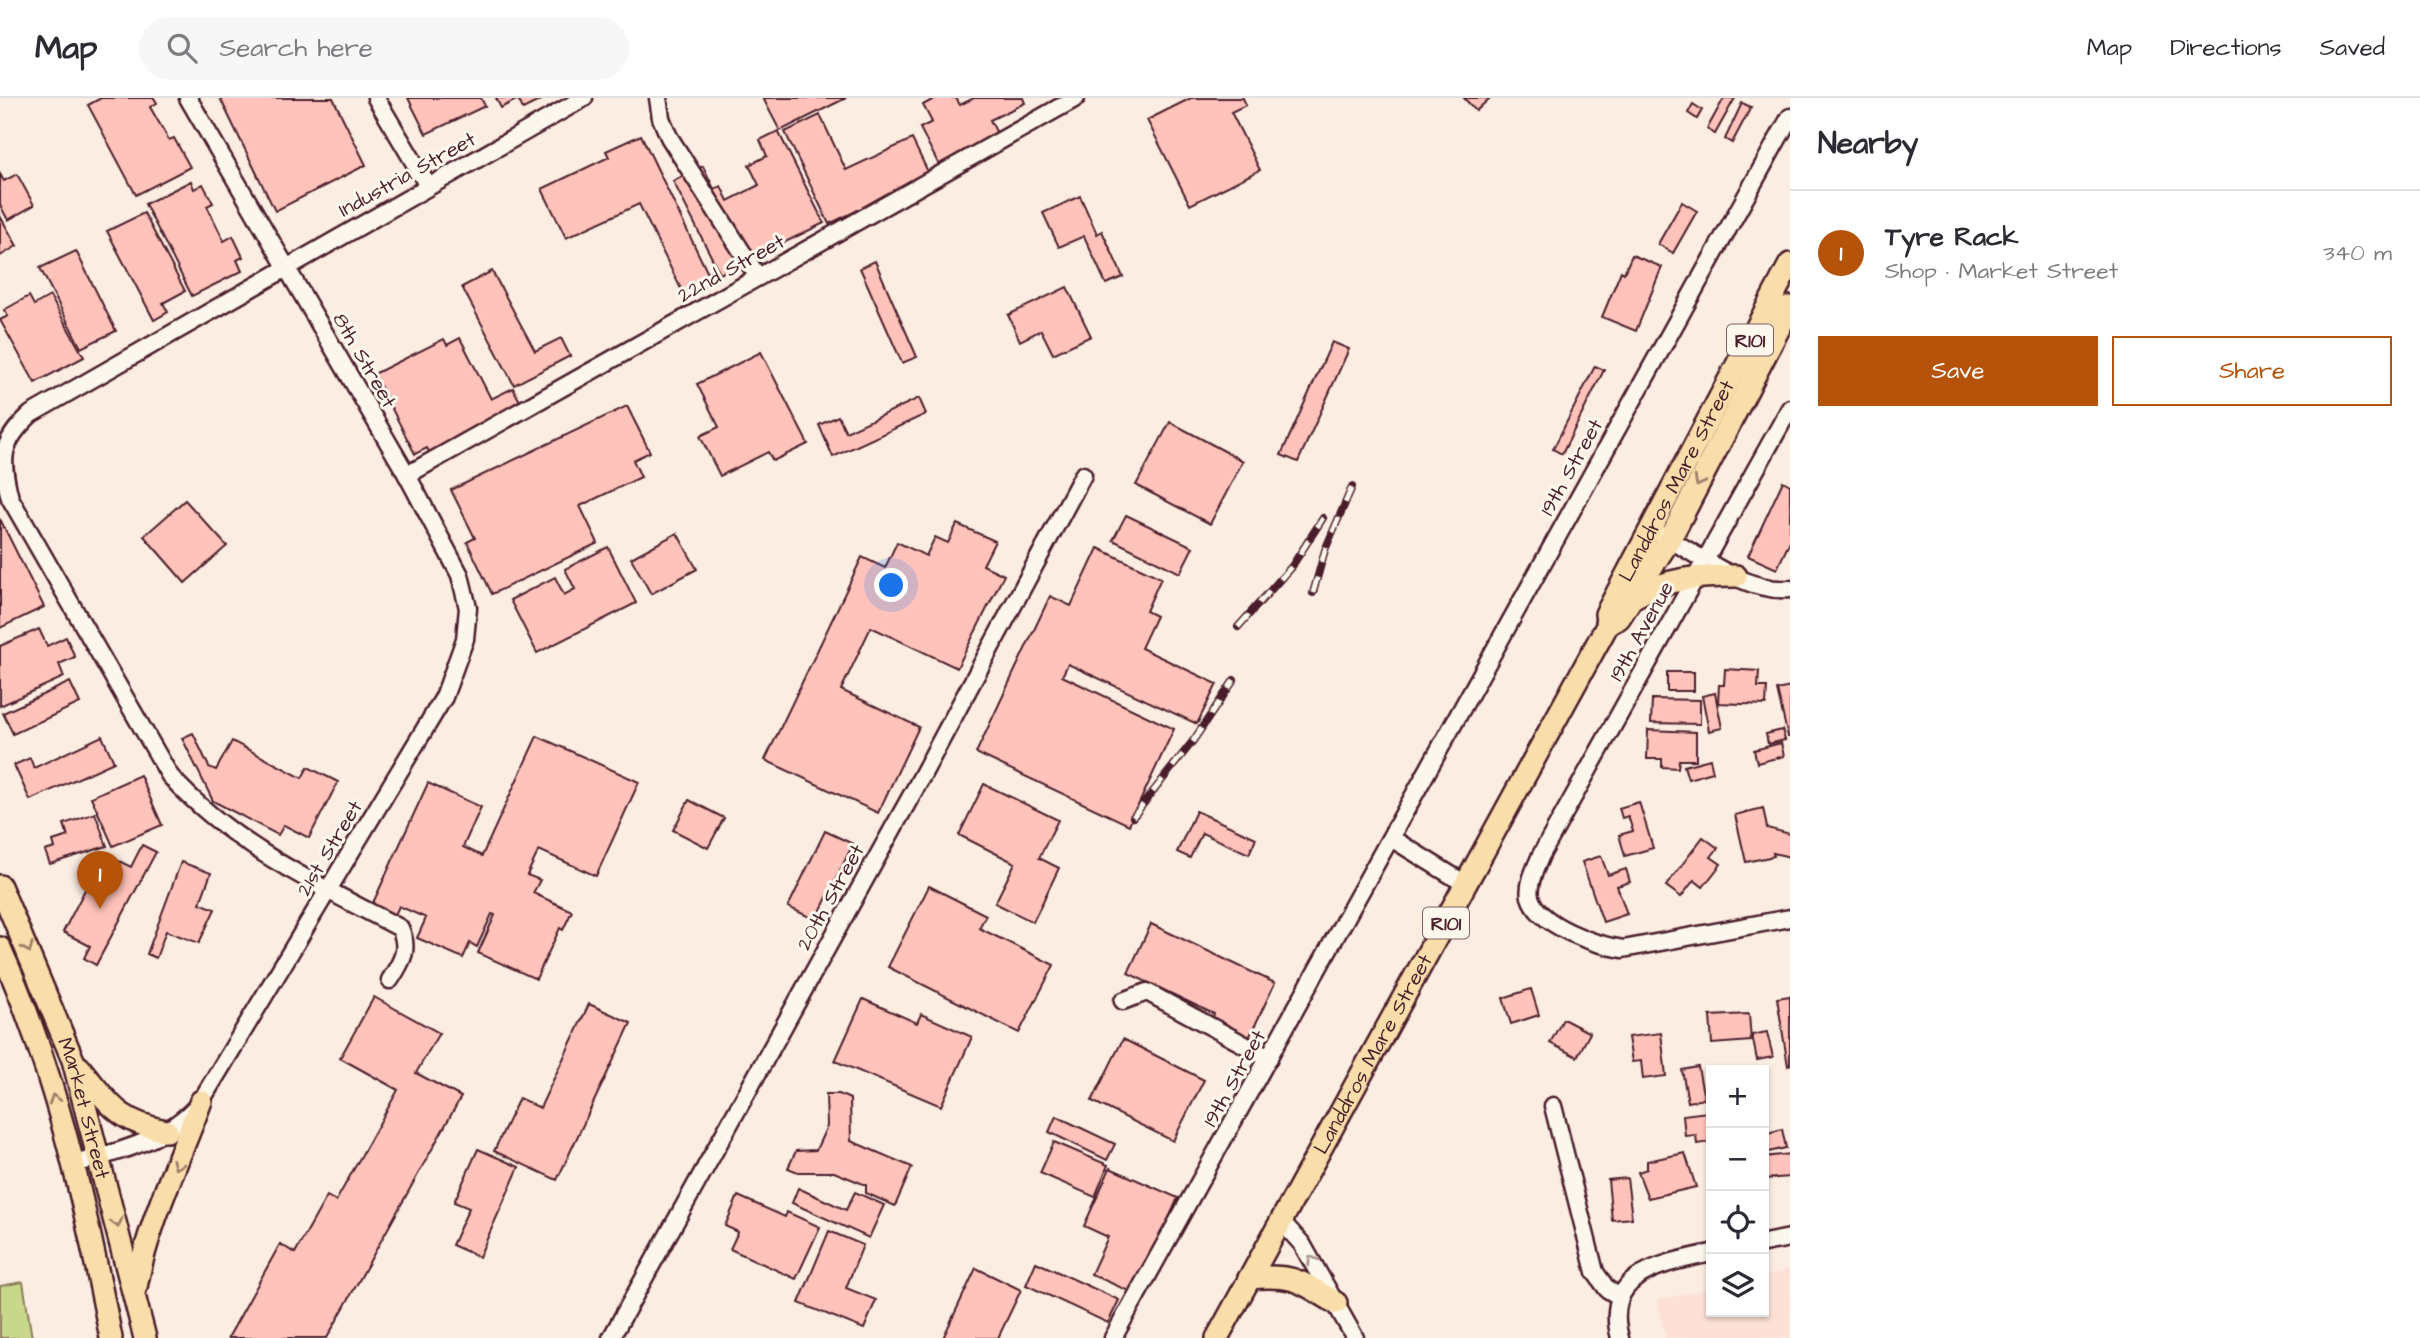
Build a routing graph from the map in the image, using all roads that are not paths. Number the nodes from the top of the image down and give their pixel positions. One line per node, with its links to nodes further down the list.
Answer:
1 (188, 98): 9 (street, 8th Street)
2 (376, 98): 7 (street)
3 (584, 98): 7 (street, Industria Street)
4 (658, 98): 10 (street)
5 (1076, 98): 10 (street, 22nd Street)
6 (1790, 117): 23 (street, 19th Street)
7 (428, 186): 9 (street, Industria Street)
8 (1790, 264): 16 (main road, Landdros Mare Street / R101)
9 (287, 266): 13 (street, Industria Street); 14 (street, 8th Street)
10 (758, 277): 14 (street, 22nd Street)
11 (1790, 307): 17 (main road, Landdros Mare Street / R101, one-way to 17)
12 (1790, 408): 18 (street, 19th Avenue)
13 (2, 456): 26 (street)
14 (407, 475): 26 (street, 21st Street)
15 (1083, 475): 48 (street, 20th Street)
16 (1651, 528): 17 (street); 22 (main road, Landdros Mare Street / R101)
17 (1670, 539): 18 (street); 21 (main road, Landdros Mare Street / R101)
18 (1701, 567): 19 (main road); 21 (main road); 27 (street, 19th Avenue)
19 (1736, 576): 20 (street)
20 (1790, 589)
21 (1633, 598): 22 (main road, Landdros Mare Street / R101)
22 (1608, 624): 24 (main road, Landdros Mare Street / R101)
23 (1391, 838): 24 (street); 31 (street, 19th Street)
24 (1467, 884): 38 (main road, Landdros Mare Street / R101)
25 (0, 886): 32 (main road, Market Street, one-way to 32)
26 (327, 890): 29 (street); 33 (street, 21st Street)
27 (1790, 918)
28 (0, 948): 37 (main road, Market Street, one-way to 28)
29 (390, 980)
30 (1123, 1001): 31 (street)
31 (1269, 1058): 49 (street, 19th Street)
32 (73, 1060): 35 (main road); 36 (main road, Market Street)
33 (201, 1101): 35 (street, 21st Street); 43 (main road, one-way to 43)
34 (1553, 1105): 44 (street)
35 (167, 1131): 36 (street, 21st Street)
36 (100, 1157): 37 (street, 21st Street); 43 (main road, Market Street, one-way to 43)
37 (74, 1164): 46 (main road, Market Street)
38 (1282, 1222): 42 (main road, Landdros Mare Street / R101); 45 (street, one-way to 38)
39 (1790, 1238): 40 (street)
40 (1769, 1242)
41 (1706, 1255): 44 (street)
42 (1248, 1278): 45 (main road); 50 (main road, Landdros Mare Street / R101)
43 (135, 1293): 47 (main road, Market Street)
44 (1620, 1297): 52 (street)
45 (1336, 1303): 51 (street)
46 (111, 1338)
47 (145, 1338)
48 (611, 1338)
49 (1113, 1338)
50 (1217, 1338)
51 (1355, 1338)
52 (1620, 1338)

